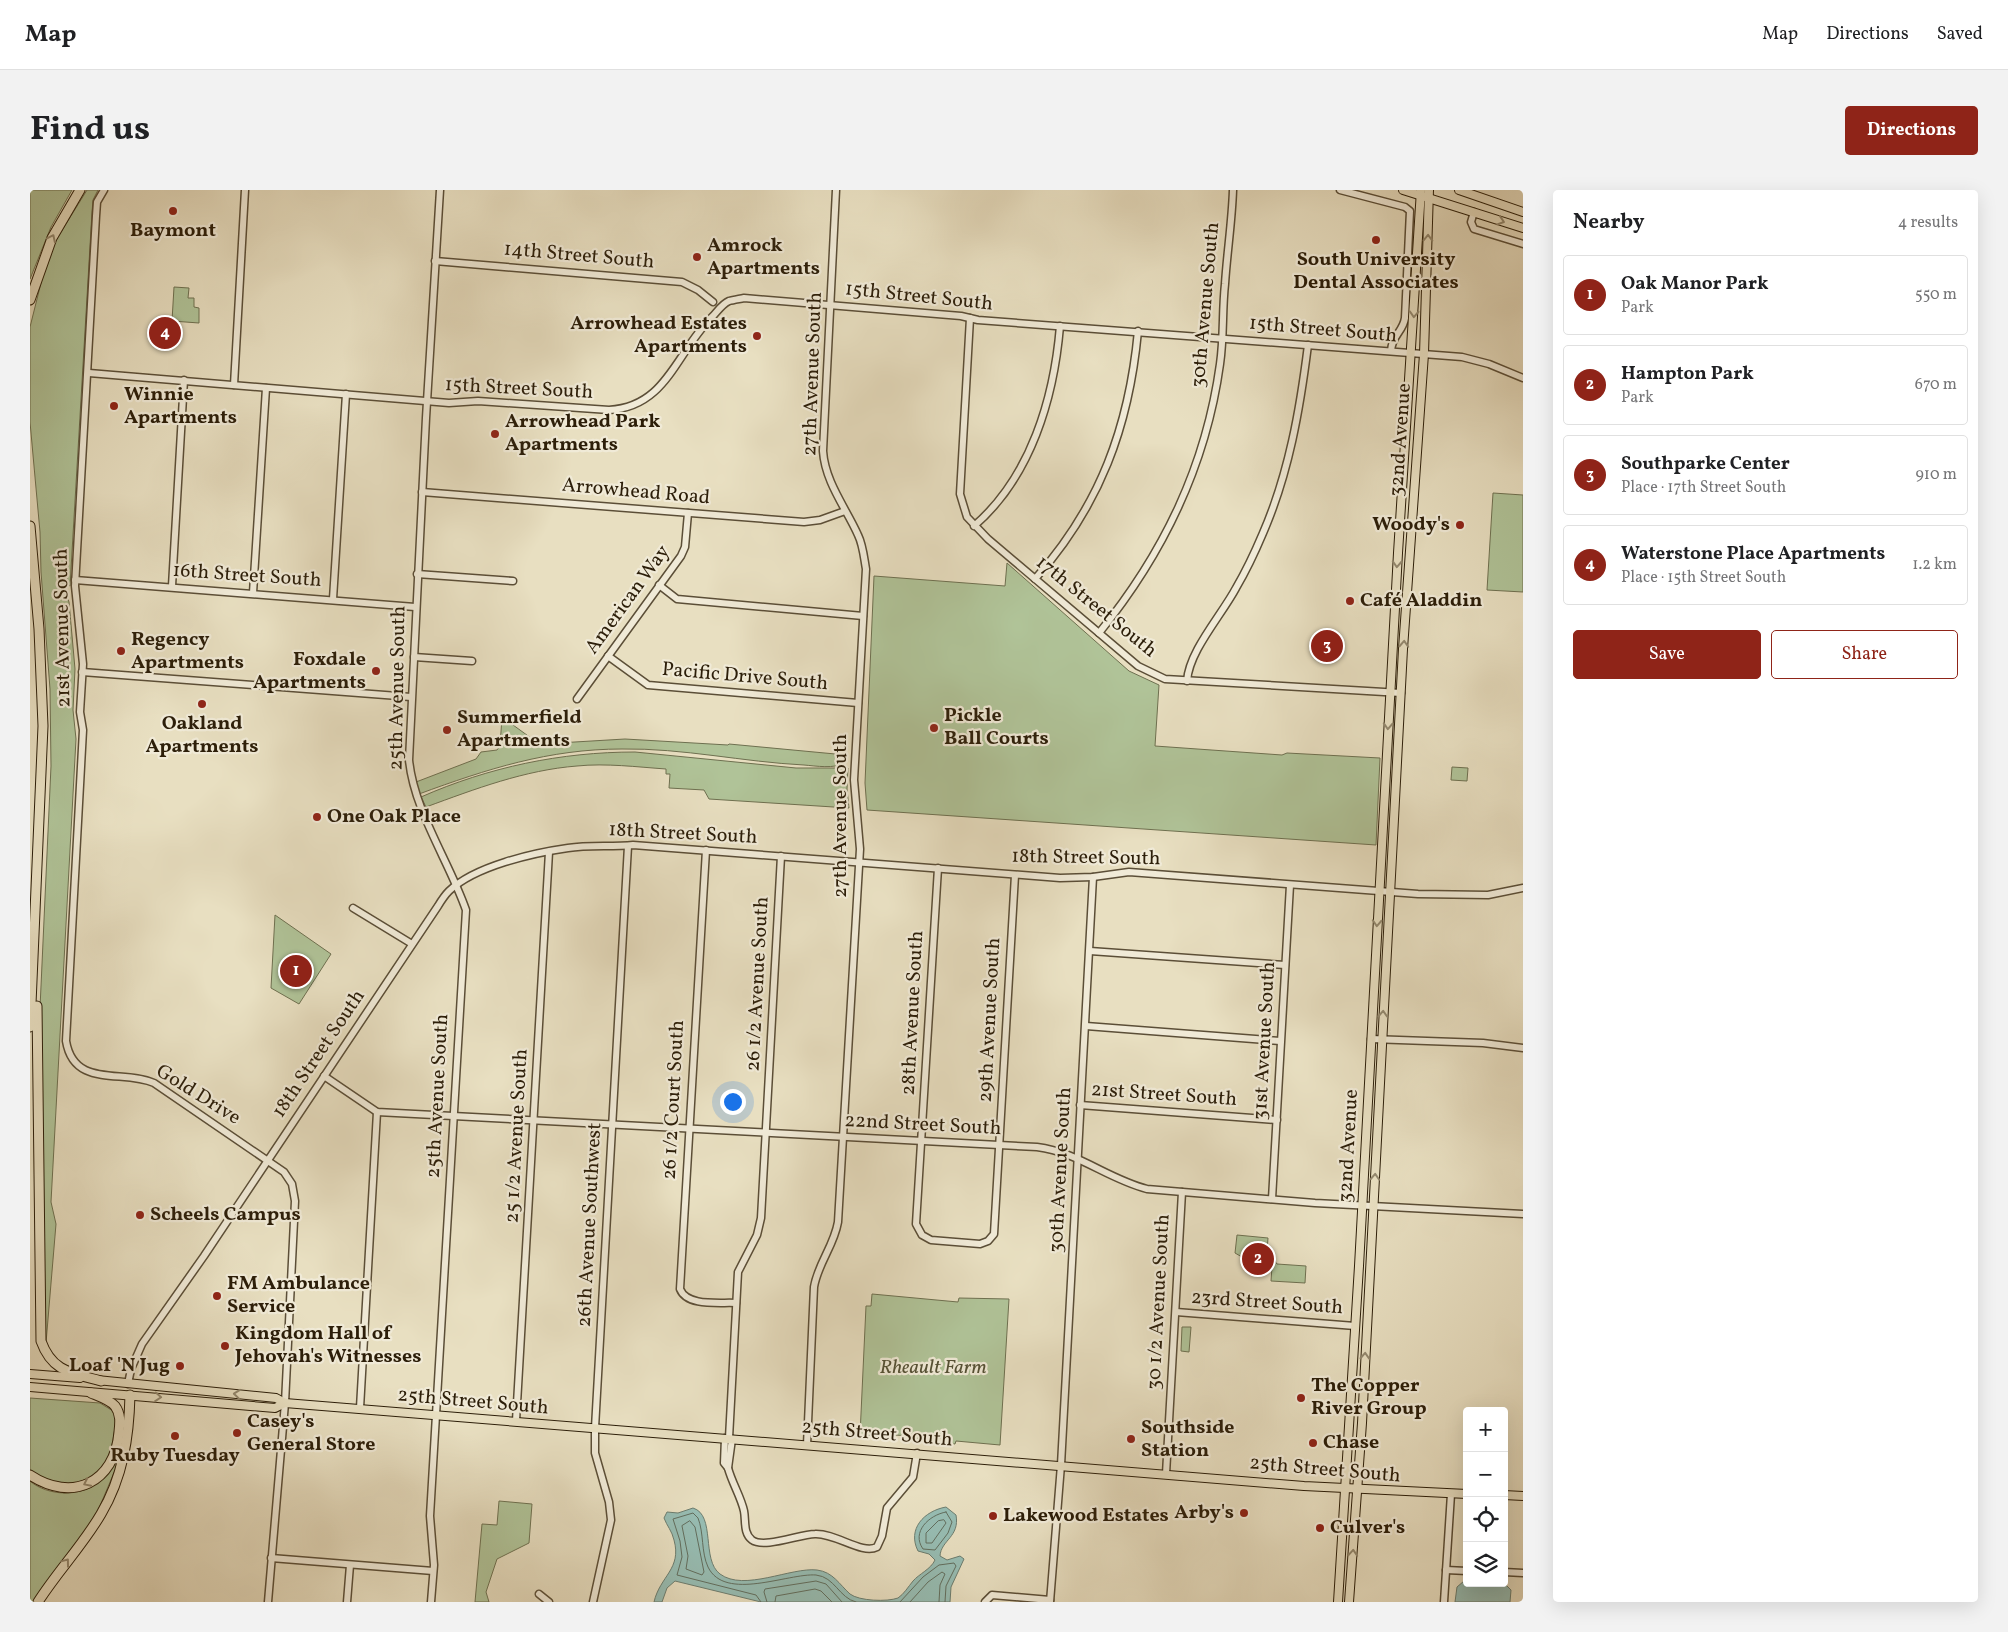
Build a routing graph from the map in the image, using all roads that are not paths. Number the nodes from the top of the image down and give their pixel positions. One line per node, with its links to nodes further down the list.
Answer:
1 (80, 190): 16 (highway, one-way to 1)
2 (104, 190): 27 (street, 21st Avenue South)
3 (246, 190): 30 (street)
4 (440, 190): 15 (street, 25th Avenue South)
5 (836, 190): 18 (street, 27th Avenue South)
6 (1233, 190): 22 (street, 30th Avenue South)
7 (1340, 190): 24 (street)
8 (1403, 190): 10 (main road)
9 (1458, 190): 12 (main road)
10 (1425, 193): 11 (main road); 25 (main road, 32nd Avenue, one-way to 25); 26 (main road, 32nd Avenue, one-way to 10)
11 (1474, 212): 13 (main road, one-way to 13); 14 (street)
12 (1523, 212)
13 (1523, 228)
14 (1523, 244)
15 (436, 261): 17 (street, 14th Street South); 33 (street, 25th Avenue South)
16 (30, 300)
17 (713, 302)
18 (831, 305): 19 (street, 15th Street South); 33 (street, 15th Street South); 35 (street, 27th Avenue South)
19 (970, 318): 20 (street, 15th Street South); 38 (street)
20 (1060, 326): 21 (street, 15th Street South); 38 (street)
21 (1138, 331): 22 (street, 15th Street South); 40 (street)
22 (1222, 338): 23 (street, 15th Street South); 49 (street, 30th Avenue South)
23 (1308, 345): 24 (street, 15th Street South); 54 (street)
24 (1391, 351): 25 (street, 15th Street South)
25 (1412, 353): 26 (street, 15th Street South); 55 (main road, 32nd Avenue, one-way to 55)
26 (1424, 354): 28 (street, 15th Street South); 56 (main road, 32nd Avenue, one-way to 26)
27 (89, 373): 29 (street, 15th Street South); 41 (street, 21st Avenue South)
28 (1523, 378)
29 (184, 380): 30 (street, 15th Street South); 44 (street)
30 (234, 385): 31 (street, 15th Street South)
31 (266, 388): 32 (street, 15th Street South); 45 (street)
32 (346, 394): 33 (street, 15th Street South); 46 (street)
33 (427, 401): 34 (street, 25th Avenue South)
34 (422, 492): 36 (street, Arrowhead Road); 39 (street, 25th Avenue South)
35 (845, 511): 36 (street, Arrowhead Road); 48 (street, 27th Avenue South)
36 (688, 513): 43 (street, American Way)
37 (30, 526): 74 (highway)
38 (974, 526): 40 (street, 17th Street South)
39 (417, 574): 42 (street); 47 (street, 25th Avenue South)
40 (1035, 579): 49 (street, 17th Street South)
41 (75, 580): 44 (street, 16th Street South); 53 (street, 21st Avenue South)
42 (513, 581)
43 (659, 585): 48 (street); 50 (street, American Way)
44 (172, 586): 45 (street, 16th Street South)
45 (254, 593): 46 (street, 16th Street South)
46 (334, 599): 47 (street, 16th Street South)
47 (415, 607): 51 (street, 25th Avenue South)
48 (863, 616): 59 (street, 27th Avenue South)
49 (1099, 633): 54 (street, 17th Street South)
50 (608, 656): 58 (street, American Way); 59 (street, Pacific Drive South)
51 (414, 657): 52 (street); 57 (street, 25th Avenue South)
52 (472, 661)
53 (82, 672): 57 (street); 84 (street, 21st Avenue South)
54 (1187, 681): 55 (street, 17th Street South)
55 (1390, 692): 56 (street); 71 (main road, 32nd Avenue, one-way to 71)
56 (1401, 693): 72 (main road, 32nd Avenue)
57 (411, 697): 68 (street, 25th Avenue South)
58 (577, 699)
59 (858, 703): 64 (street, 27th Avenue South)
60 (628, 846): 61 (street, 18th Street South); 62 (street, 18th Street South); 91 (street, 26th Avenue Southwest)
61 (706, 850): 63 (street, 18th Street South); 92 (street, 26 1/2 Court South)
62 (548, 852): 68 (street, 18th Street South); 89 (street, 25 1/2 Avenue South)
63 (781, 856): 64 (street, 18th Street South); 93 (street, 26 1/2 Avenue South)
64 (860, 863): 65 (street, 18th Street South); 94 (street, 27th Avenue South)
65 (938, 868): 66 (street, 18th Street South); 95 (street, 28th Avenue South)
66 (1014, 875): 67 (street, 18th Street South); 96 (street, 29th Avenue South)
67 (1092, 877): 69 (street, 18th Street South); 76 (street, 30th Avenue South)
68 (456, 885): 75 (street, 18th Street South); 88 (street, 25th Avenue South)
69 (1290, 885): 71 (street, 18th Street South); 77 (street, 31st Avenue South)
70 (1523, 888): 72 (street, 18th Street South)
71 (1379, 892): 72 (street, 18th Street South); 80 (main road, 32nd Avenue, one-way to 80)
72 (1390, 892): 81 (main road, 32nd Avenue, one-way to 72)
73 (353, 908): 75 (street)
74 (35, 933): 79 (highway); 109 (highway)
75 (412, 944): 85 (street, 18th Street South)
76 (1090, 951): 77 (street); 78 (street, 30th Avenue South)
77 (1285, 965): 82 (street, 31st Avenue South)
78 (1086, 1026): 82 (street); 86 (street, 30th Avenue South)
79 (30, 1027)
80 (1371, 1039): 81 (street); 101 (main road, 32nd Avenue)
81 (1382, 1039): 83 (street); 102 (main road, 32nd Avenue, one-way to 81)
82 (1280, 1041): 90 (street, 31st Avenue South)
83 (1523, 1048)
84 (77, 1064): 98 (street, Gold Drive)
85 (324, 1076): 87 (street); 98 (street, 18th Street South)
86 (1080, 1105): 90 (street, 21st Street South); 97 (street, 30th Avenue South)
87 (376, 1112): 88 (street, 22nd Street South); 115 (street)
88 (453, 1116): 89 (street, 22nd Street South); 116 (street, 25th Avenue South)
89 (534, 1119): 91 (street, 22nd Street South); 117 (street, 25 1/2 Avenue South)
90 (1276, 1120): 100 (street, 31st Avenue South)
91 (613, 1124): 92 (street, 22nd Street South); 118 (street, 26th Avenue Southwest)
92 (689, 1128): 93 (street, 22nd Street South); 105 (street, 26 1/2 Court South)
93 (766, 1133): 94 (street, 22nd Street South); 105 (street, 26 1/2 Avenue South)
94 (842, 1137): 95 (street, 22nd Street South); 120 (street, 27th Avenue South)
95 (922, 1141): 96 (street, 22nd Street South); 104 (street, 28th Avenue South)
96 (1000, 1145): 97 (street, 22nd Street South); 104 (street, 29th Avenue South)
97 (1077, 1158): 99 (street, 22nd Street South); 122 (street, 30th Avenue South)
98 (268, 1161): 110 (street, 18th Street South); 114 (street, Gold Drive)
99 (1182, 1192): 100 (street, 22nd Street South); 106 (street, 30 1/2 Avenue South)
100 (1272, 1199): 101 (street, 22nd Street South)
101 (1362, 1206): 102 (street, 22nd Street South); 107 (main road, 32nd Avenue)
102 (1374, 1206): 103 (street, 22nd Street South); 126 (main road, 32nd Avenue, one-way to 102)
103 (1523, 1214)
104 (994, 1227)
105 (736, 1303): 119 (street, 26 1/2 Avenue South)
106 (1176, 1312): 107 (street, 23rd Street South); 123 (street, 30 1/2 Avenue South)
107 (1355, 1326): 125 (main road, 32nd Avenue)
108 (30, 1374): 109 (main road, 25th Street South)
109 (101, 1380): 110 (main road, 25th Street South)
110 (128, 1384): 113 (main road, 18th Street South); 114 (main road, 25th Street South, one-way to 110)
111 (30, 1387): 112 (main road, 25th Street South)
112 (91, 1393): 113 (main road, 25th Street South); 124 (highway, one-way to 124)
113 (130, 1395): 114 (main road, 25th Street South, one-way to 114); 140 (highway, one-way to 113)
114 (285, 1403): 115 (main road, 25th Street South); 131 (street, Gold Drive)
115 (360, 1408): 116 (main road, 25th Street South)
116 (436, 1415): 117 (main road, 25th Street South); 134 (street, 25th Avenue South)
117 (516, 1421): 118 (main road, 25th Street South)
118 (595, 1428): 119 (main road, 25th Street South); 145 (street, 26th Avenue Southwest)
119 (728, 1438): 120 (main road, 25th Street South); 121 (street, 26 1/2 Avenue South)
120 (807, 1445): 121 (main road, 25th Street South)
121 (917, 1453): 122 (main road, 25th Street South)
122 (1061, 1465): 123 (main road, 25th Street South); 139 (street, 30th Avenue South)
123 (1166, 1474): 125 (main road, 25th Street South)
124 (30, 1476)
125 (1345, 1489): 126 (main road, 25th Street South); 147 (main road, 32nd Avenue)
126 (1357, 1490): 127 (main road, 25th Street South); 148 (main road, 32nd Avenue, one-way to 126)
127 (1451, 1494): 128 (main road, 25th Street South); 133 (street)
128 (1463, 1494)
129 (1508, 1495): 130 (main road)
130 (1523, 1496)
131 (271, 1558): 132 (street); 141 (street, Gold Drive)
132 (350, 1565): 134 (street); 142 (street)
133 (1446, 1570): 135 (street); 149 (street)
134 (433, 1571): 143 (street, 25th Avenue South)
135 (1463, 1571)
136 (1508, 1572): 137 (street)
137 (1523, 1573)
138 (540, 1594): 144 (street)
139 (1050, 1601): 146 (street)
140 (38, 1602)
141 (268, 1602)
142 (347, 1602)
143 (431, 1602)
144 (549, 1602)
145 (593, 1602)
146 (985, 1602)
147 (1338, 1602)
148 (1349, 1602)
149 (1444, 1602)

